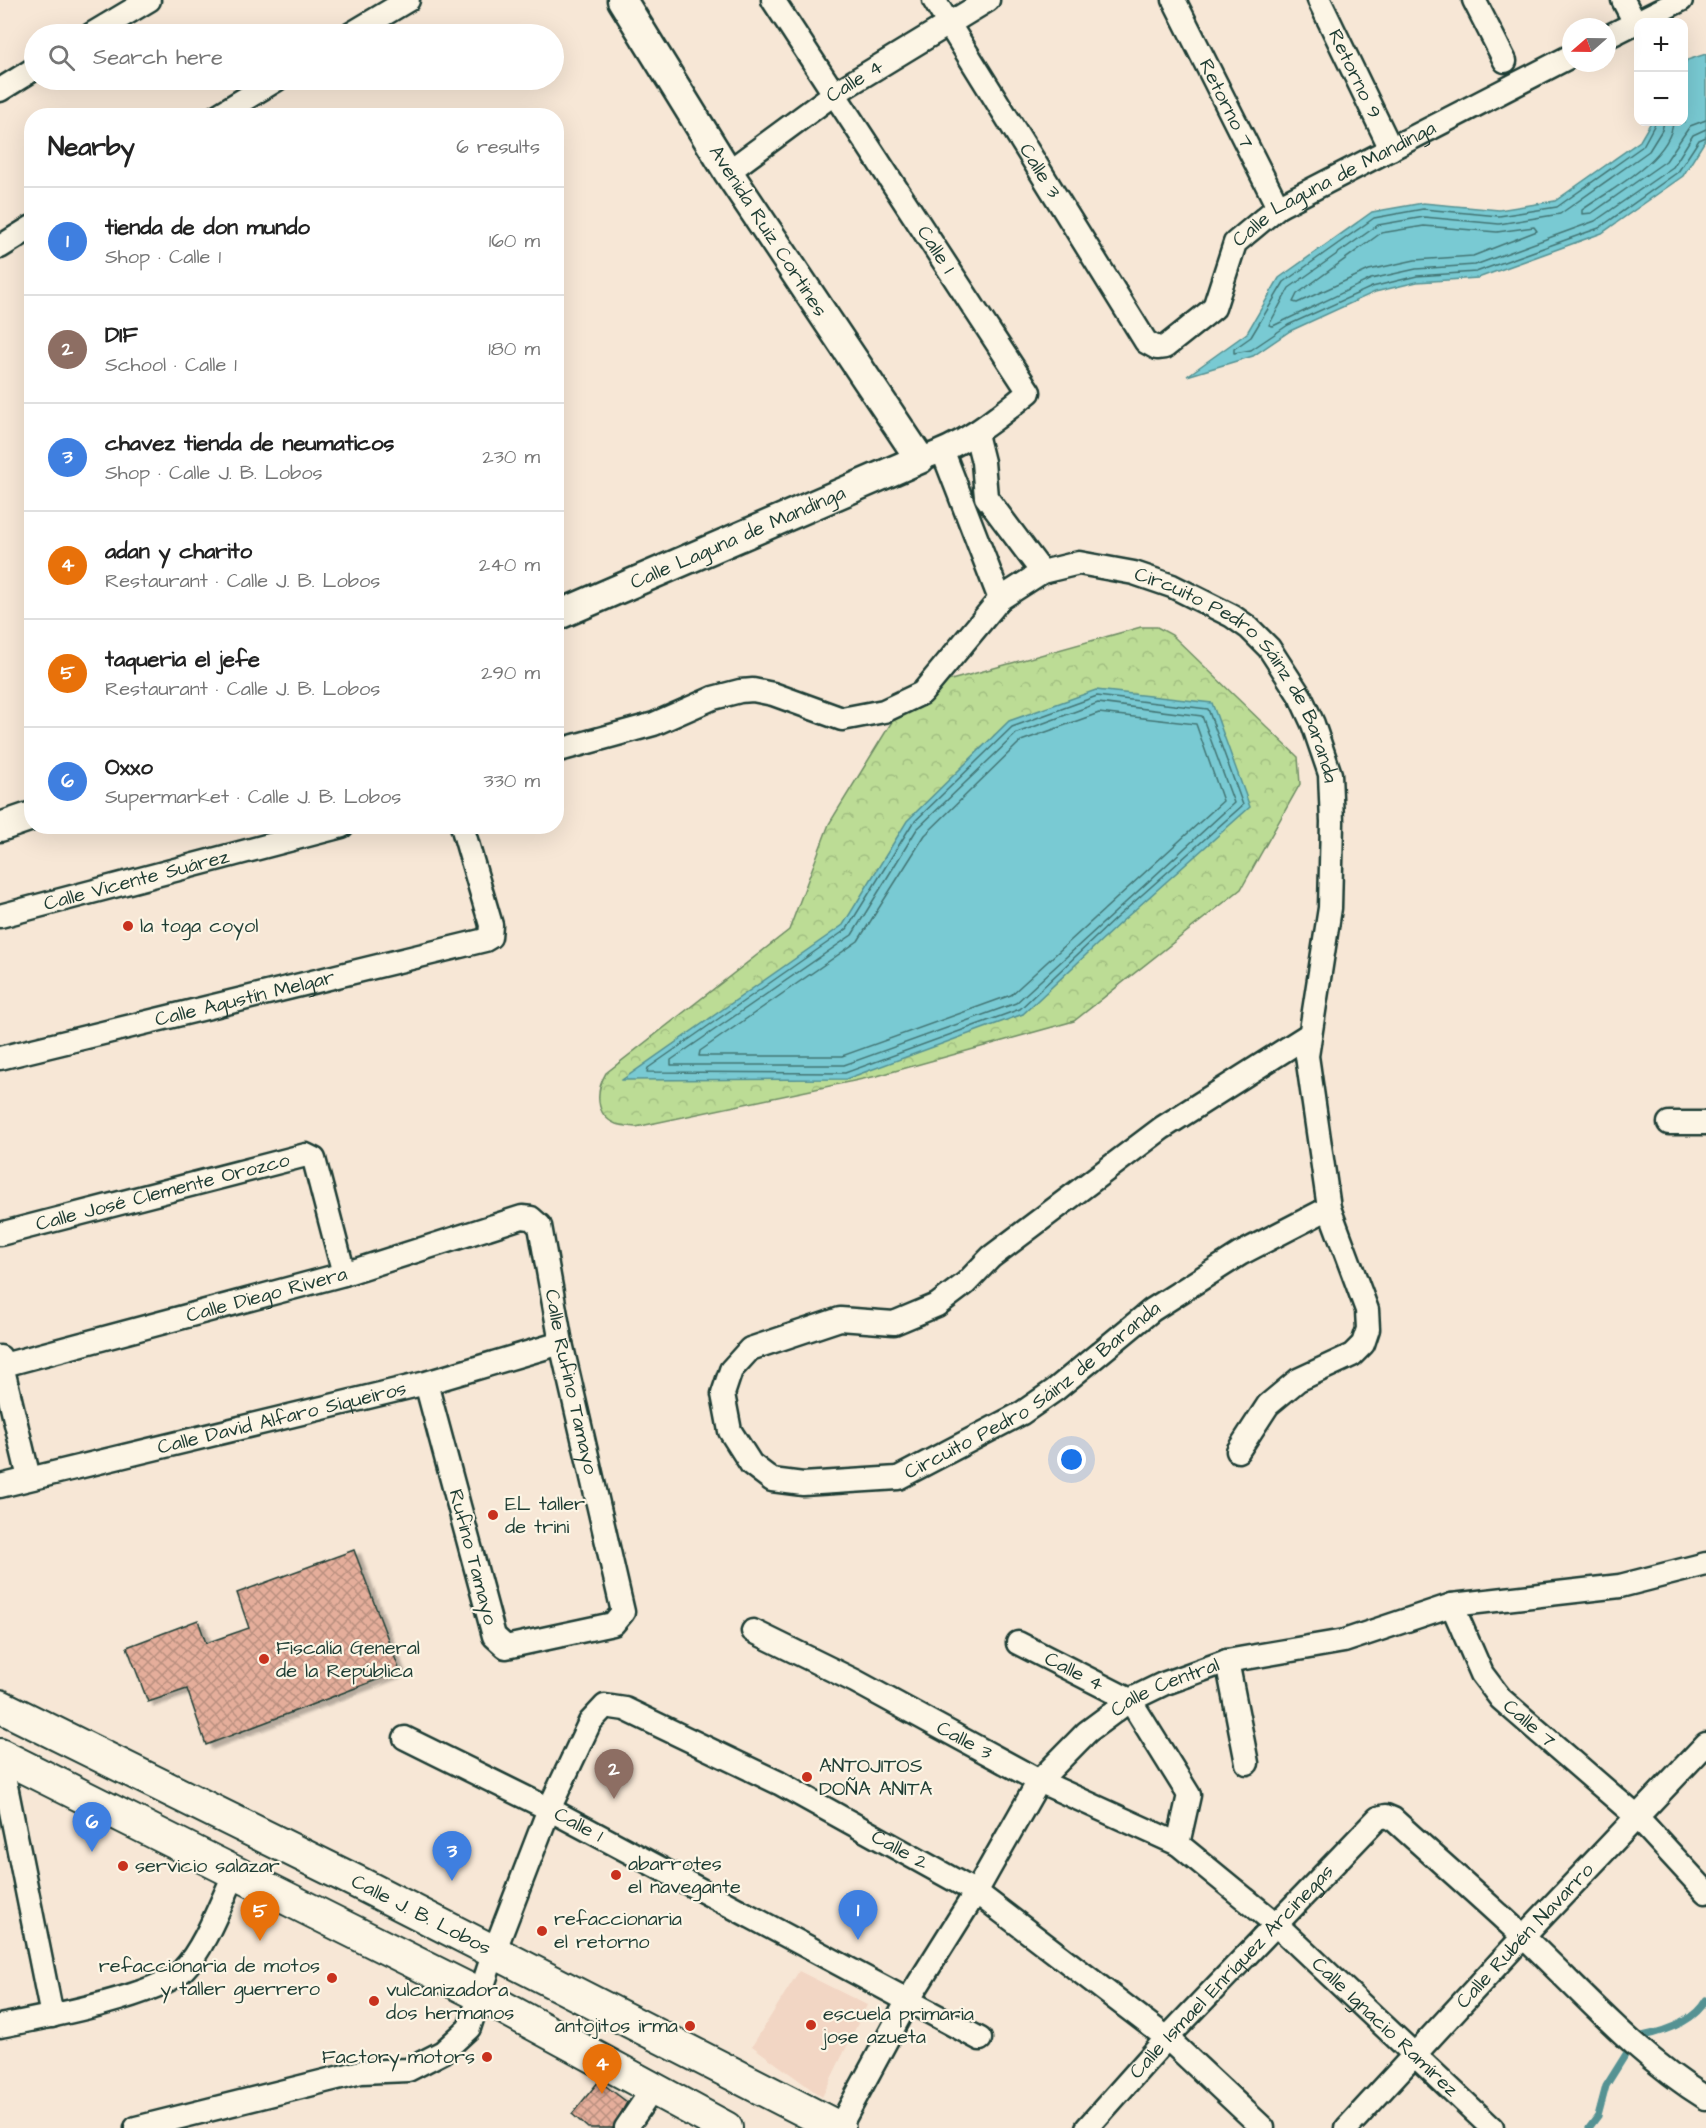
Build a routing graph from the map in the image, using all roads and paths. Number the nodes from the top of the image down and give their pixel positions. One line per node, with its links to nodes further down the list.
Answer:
1 (149, 0): 15 (street)
2 (408, 0): 16 (street)
3 (622, 0): 27 (street, Avenida Ruiz Cortines)
4 (773, 0): 24 (street, Calle 1)
5 (934, 0): 17 (street, Calle 3)
6 (988, 0): 17 (street, Calle 4)
7 (1174, 0): 28 (street, Retorno 7)
8 (1319, 0): 26 (street, Retorno 9)
9 (1474, 0): 19 (street)
10 (1623, 0): 13 (street)
11 (1670, 2): 12 (street)
12 (1641, 18)
13 (1634, 19)
14 (1634, 22): 18 (street)
15 (109, 24)
16 (368, 24)
17 (949, 24): 24 (street, Calle 4); 31 (street, Calle 3)
18 (1616, 31)
19 (1505, 61)
20 (1562, 61): 26 (street, Calle Laguna de Mandinga)
21 (24, 75): 22 (street)
22 (0, 90)
23 (260, 90): 25 (street)
24 (835, 93): 27 (street, Calle 4); 32 (street, Calle 1)
25 (230, 108)
26 (1391, 149): 28 (street, Calle Laguna de Mandinga)
27 (728, 172): 33 (street, Avenida Ruiz Cortines)
28 (1278, 207): 31 (street, Calle Laguna de Mandinga)
29 (24, 233): 30 (street)
30 (0, 247)
31 (1146, 342)
32 (976, 434): 33 (street, Calle 1); 34 (street)
33 (932, 455): 35 (street); 38 (street, Calle Laguna de Mandinga)
34 (986, 497): 35 (street); 36 (street)
35 (966, 510): 37 (street)
36 (1042, 572): 37 (street, Circuito Pedro Sáinz de Baranda); 45 (street, Circuito Pedro Sáinz de Baranda)
37 (1000, 598): 39 (street, Circuito Pedro Sáinz de Baranda)
38 (564, 613)
39 (564, 748)
40 (24, 819): 41 (street)
41 (0, 827)
42 (312, 834): 44 (street, Calle Vicente Suárez)
43 (464, 834): 46 (street, Calle Agustín Melgar)
44 (0, 916)
45 (1310, 1034): 49 (street, Circuito Pedro Sáinz de Baranda); 49 (street, Circuito Pedro Sáinz de Baranda)
46 (0, 1058)
47 (1669, 1122): 48 (street)
48 (1706, 1123)
49 (1329, 1208): 56 (street, Circuito Pedro Sáinz de Baranda)
50 (531, 1218): 52 (street, Calle Diego Rivera); 53 (street, Calle Rufino Tamayo)
51 (0, 1234): 52 (street, Calle José Clemente Orozco)
52 (344, 1274): 54 (street, Calle Diego Rivera)
53 (561, 1343): 55 (street, Calle David Alfaro Siqueiros); 61 (street, Calle Rufino Tamayo)
54 (1, 1363): 57 (street)
55 (426, 1383): 57 (street, Calle David Alfaro Siqueiros); 61 (street, Rufino Tamayo)
56 (1238, 1451)
57 (29, 1478): 58 (street, Calle David Alfaro Siqueiros)
58 (0, 1486)
59 (1706, 1564): 60 (street, Calle Central)
60 (1452, 1605): 64 (street, Calle Central); 73 (street, Calle 7)
61 (619, 1619)
62 (753, 1631): 71 (street, Calle 3)
63 (1018, 1643): 65 (street, Calle 4)
64 (1227, 1661): 65 (street, Calle Central); 70 (street)
65 (1130, 1700): 71 (street, Calle Central); 74 (street)
66 (0, 1706): 80 (main road, Calle J. B. Lobos)
67 (405, 1738): 72 (street, Calle 1)
68 (1706, 1744): 73 (street, Calle Rubén Navarro)
69 (0, 1755): 75 (main road); 83 (street)
70 (1247, 1763)
71 (1039, 1781): 74 (street, Calle 3); 76 (street, Calle Central)
72 (549, 1809): 76 (street, Calle 2); 80 (street); 82 (street, Calle 1)
73 (1637, 1817): 77 (street, Calle 7); 79 (street, Calle Rubén Navarro)
74 (1178, 1844): 78 (street, Calle Ignacio Ramírez)
75 (235, 1873): 81 (main road); 83 (street)
76 (976, 1892): 82 (street, Calle Central); 85 (street, Calle 2)
77 (1706, 1892)
78 (1277, 1925): 79 (street, Calle Ismael Enríquez Arcinegas); 85 (street, Calle Ismael Enríquez Arcinegas); 87 (street, Calle Ignacio Ramírez)
79 (1523, 1936): 87 (street, Calle Rubén Navarro); 89 (street)
80 (494, 1952): 81 (street); 94 (main road, Calle J. B. Lobos)
81 (482, 1996): 88 (main road); 90 (street)
82 (907, 2002): 86 (street, Calle 1); 94 (street, Calle Central)
83 (52, 2016): 84 (street)
84 (0, 2026)
85 (1167, 2038): 95 (street, Calle Ismael Enríquez Arcinegas); 96 (street, Calle 2)
86 (980, 2039)
87 (1414, 2056): 97 (street, Calle Rubén Navarro); 98 (street, Calle Ignacio Ramírez)
88 (652, 2090): 92 (street); 93 (main road)
89 (1706, 2098)
90 (220, 2118): 91 (street)
91 (136, 2128)
92 (626, 2128)
93 (726, 2128)
94 (839, 2128)
95 (1087, 2128)
96 (1263, 2128)
97 (1347, 2128)
98 (1492, 2128)

